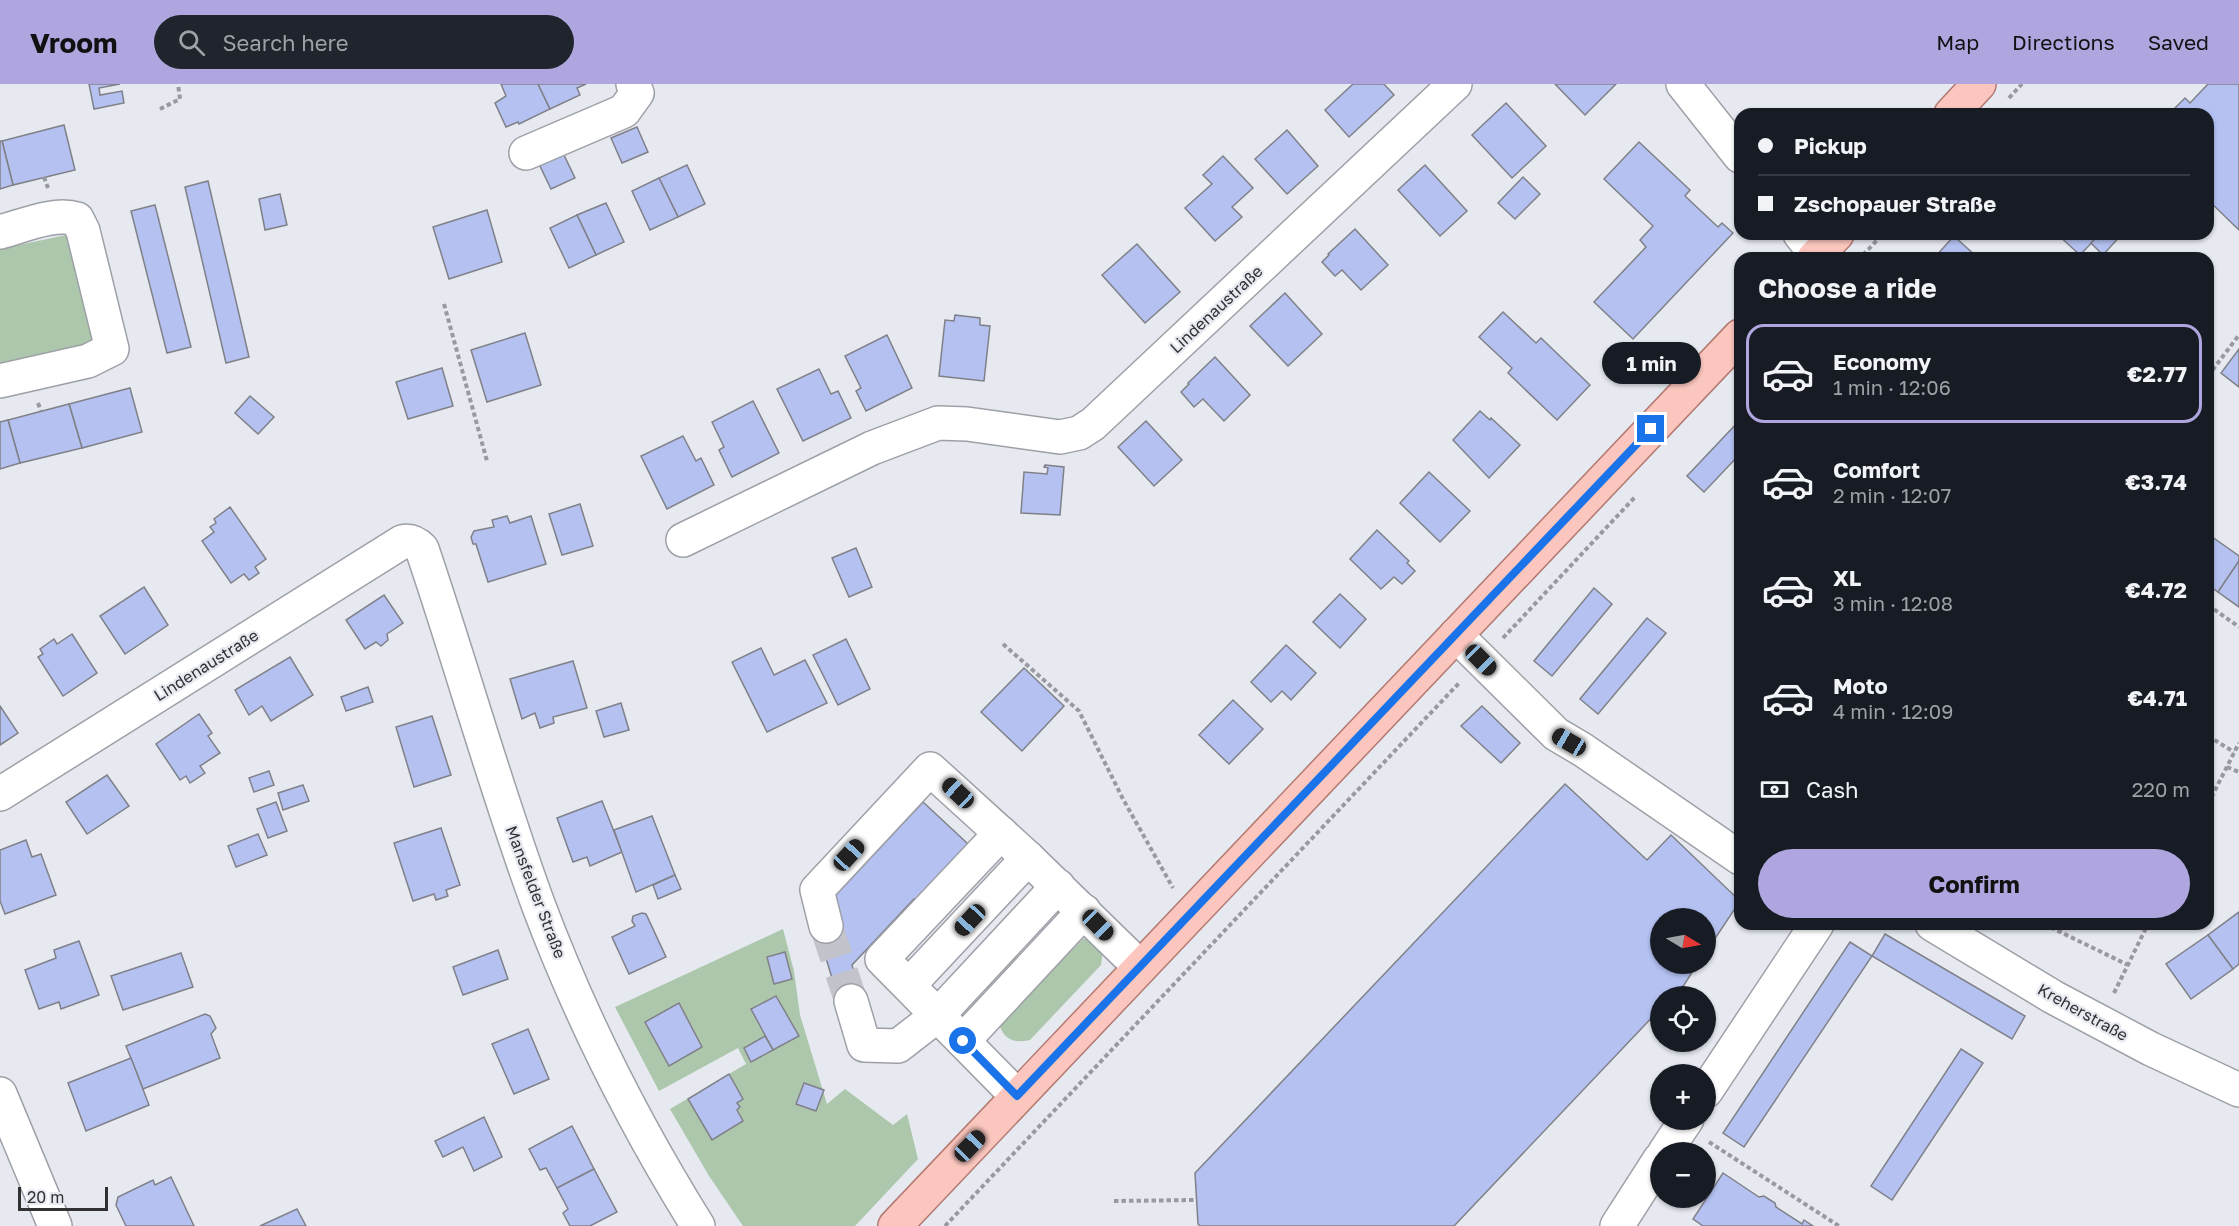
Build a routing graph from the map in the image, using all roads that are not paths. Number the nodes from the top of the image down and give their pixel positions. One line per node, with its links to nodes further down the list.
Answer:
1 (633, 84): 7 (street)
2 (1455, 84): 11 (street, Lindenaustraße)
3 (1683, 84): 6 (street)
4 (1979, 84): 5 (main road)
5 (1957, 108)
6 (1734, 148)
7 (526, 153)
8 (0, 232): 10 (street)
9 (1734, 342): 13 (main road)
10 (0, 381)
11 (682, 540)
12 (413, 542): 14 (street, Lindenaustraße); 34 (street, Mansfelder Straße)
13 (1456, 635): 16 (street); 23 (main road)
14 (0, 794)
15 (1001, 833): 17 (street); 20 (street); 24 (street)
16 (1734, 854)
17 (1028, 858): 18 (street); 24 (street)
18 (1058, 886): 19 (street); 26 (street)
19 (1084, 911): 23 (street); 27 (street)
20 (826, 926)
21 (1813, 930): 28 (street)
22 (1942, 930): 29 (street, Kreherstraße)
23 (1140, 967): 31 (main road)
24 (909, 985): 26 (street)
25 (851, 1001): 26 (street)
26 (938, 1015): 27 (street)
27 (963, 1041): 31 (street)
28 (1716, 1076)
29 (2239, 1090)
30 (0, 1095): 33 (street)
31 (1017, 1096): 35 (main road)
32 (1650, 1175): 36 (street)
33 (55, 1226)
34 (698, 1226)
35 (895, 1226)
36 (1617, 1226)

